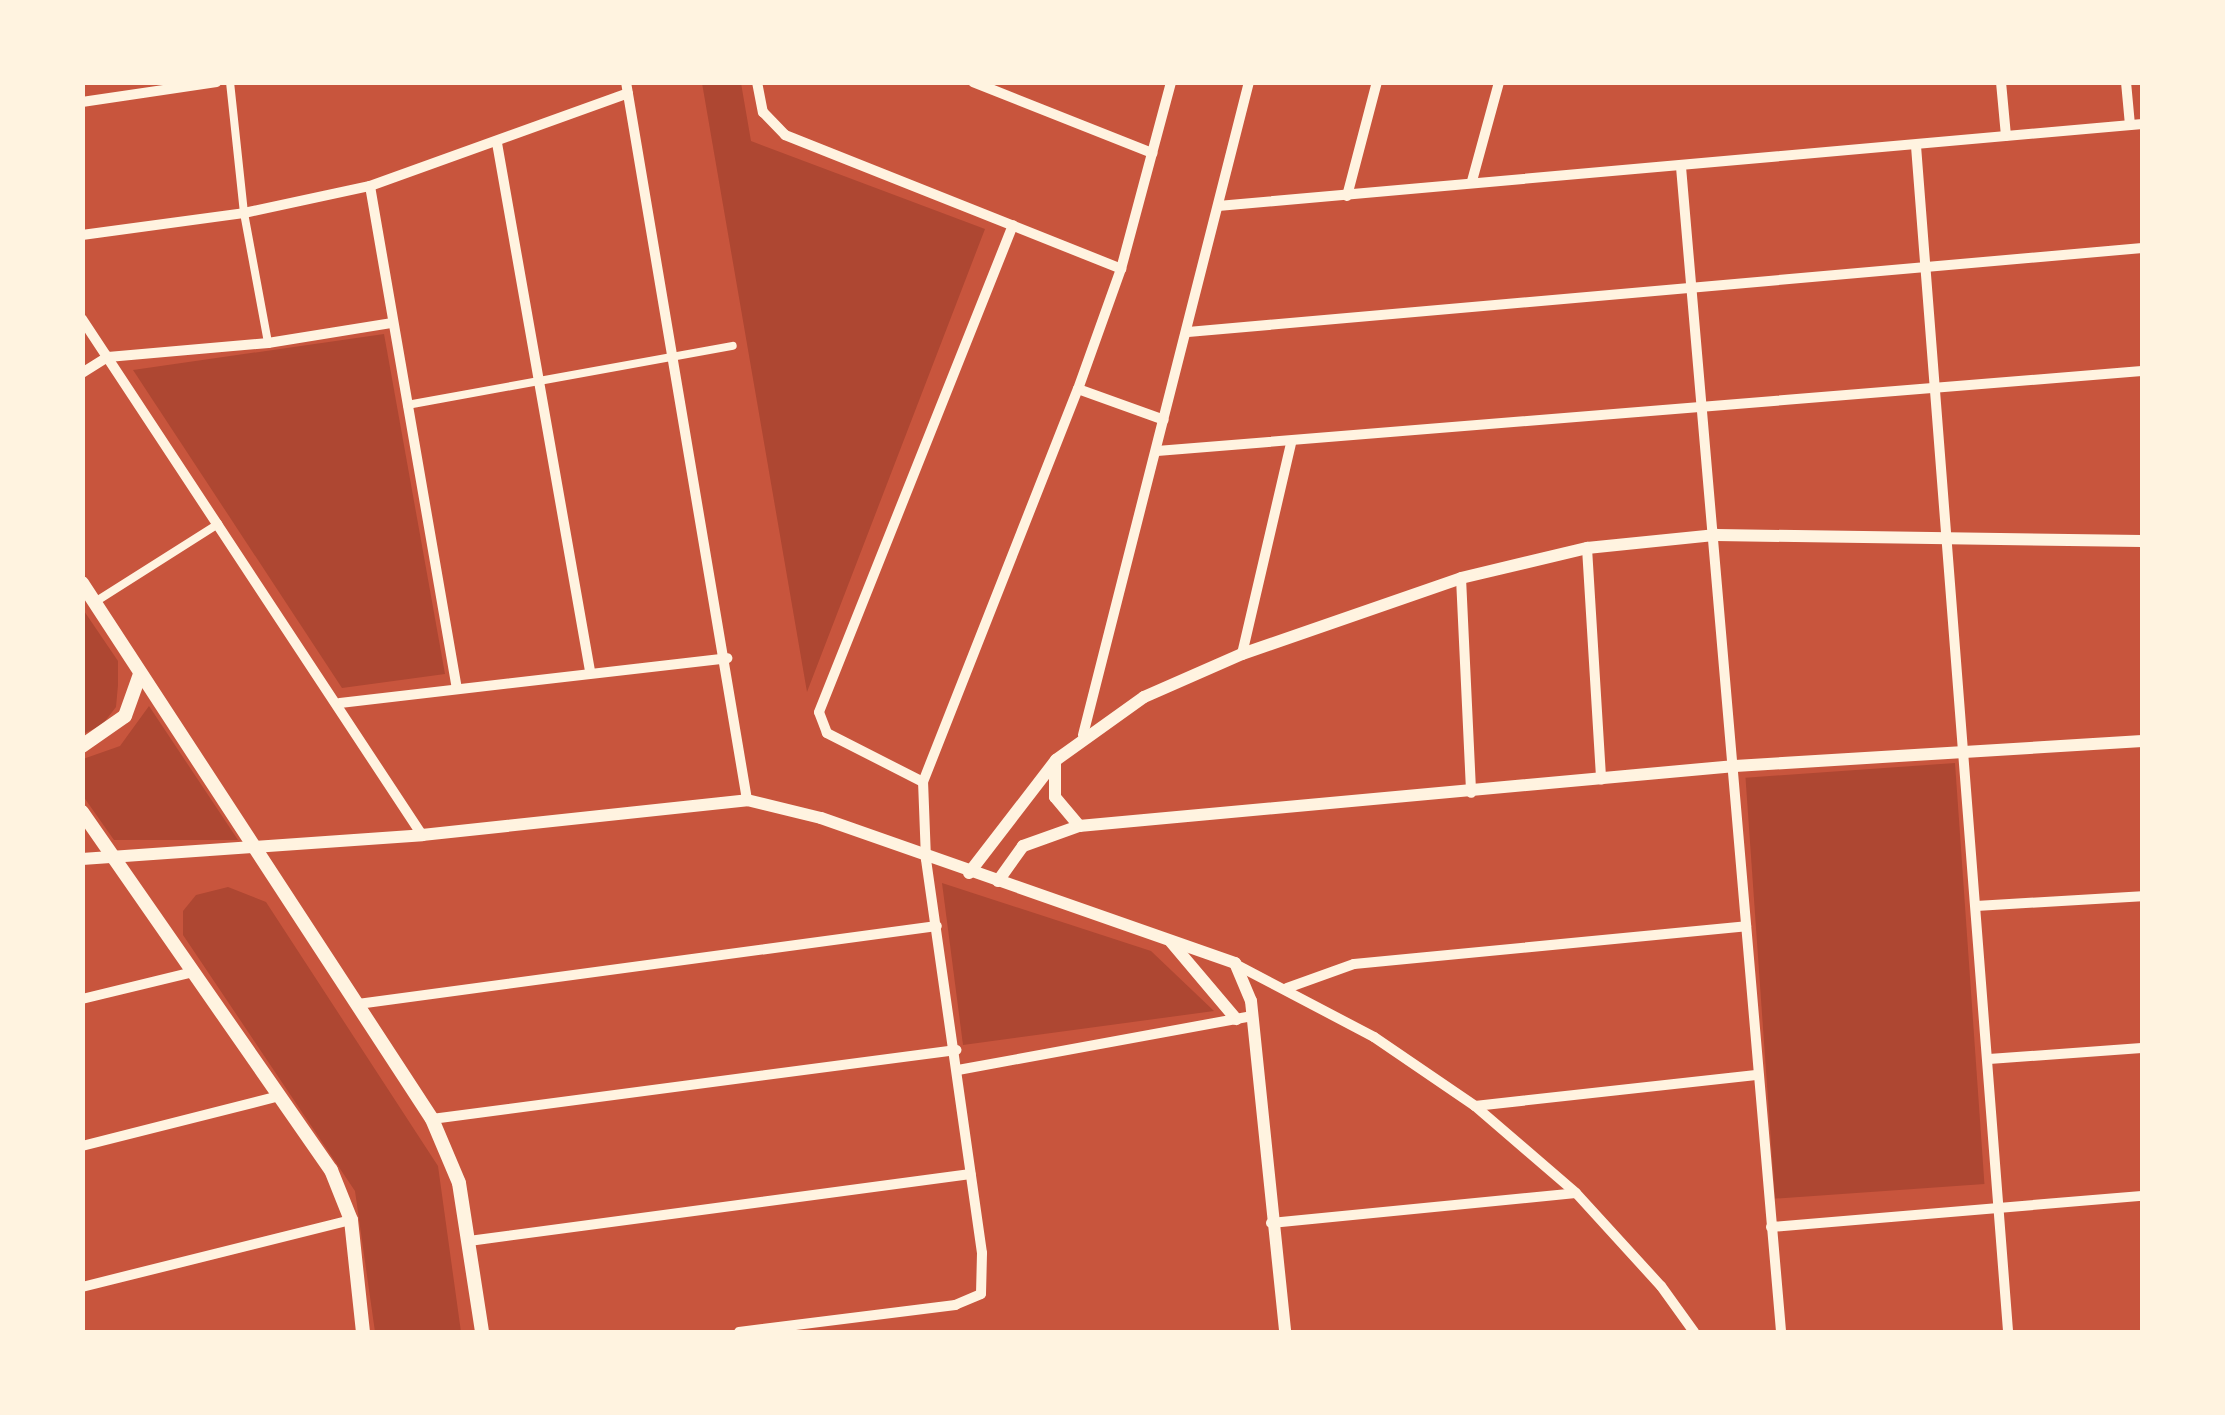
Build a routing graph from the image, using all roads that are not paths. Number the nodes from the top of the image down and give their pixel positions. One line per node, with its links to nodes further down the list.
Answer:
1 (217, 82): 12 (street)
2 (230, 82): 23 (street)
3 (757, 82): 24 (street)
4 (973, 82): 17 (street)
5 (1171, 82): 17 (street)
6 (1249, 82): 22 (street)
7 (1377, 82): 21 (street)
8 (1499, 82): 19 (street)
9 (2001, 82): 14 (street)
10 (2126, 82): 13 (street)
11 (627, 88): 15 (street); 35 (street)
12 (82, 102)
13 (2136, 124): 14 (street)
14 (2006, 136): 16 (street)
15 (497, 144): 20 (street); 39 (street)
16 (1916, 146): 18 (street); 27 (street)
17 (1152, 153): 28 (street)
18 (1682, 166): 19 (street); 29 (street)
19 (1472, 181): 21 (street)
20 (370, 186): 23 (street); 31 (street)
21 (1347, 196): 22 (street)
22 (1218, 206): 32 (street)
23 (244, 213): 25 (street); 33 (street)
24 (1013, 225): 28 (street); 68 (street)
25 (82, 235)
26 (2142, 248): 27 (street)
27 (1925, 268): 29 (street); 40 (street)
28 (1120, 269): 41 (street)
29 (1694, 284): 32 (street); 43 (street)
30 (82, 319): 36 (street)
31 (392, 322): 33 (street); 42 (street)
32 (1188, 332): 44 (street)
33 (268, 343): 36 (street)
34 (733, 346): 35 (street)
35 (672, 354): 39 (street); 56 (street)
36 (108, 357): 38 (street); 47 (street)
37 (2142, 371): 40 (street)
38 (82, 373)
39 (539, 380): 42 (street); 57 (street)
40 (1936, 386): 43 (street); 49 (street)
41 (1078, 389): 44 (street); 68 (street)
42 (406, 405): 59 (street)
43 (1705, 409): 45 (street); 48 (street)
44 (1164, 420): 46 (street)
45 (1291, 444): 46 (street); 55 (street)
46 (1157, 451): 61 (street)
47 (219, 524): 54 (street); 60 (street)
48 (1716, 534): 49 (street); 51 (street); 66 (street)
49 (1948, 539): 50 (street); 64 (street)
50 (2142, 541)
51 (1587, 548): 52 (street); 67 (street)
52 (1461, 578): 55 (street); 69 (street)
53 (82, 583): 54 (main road)
54 (95, 602): 58 (main road)
55 (1242, 654): 61 (street)
56 (727, 658): 57 (street); 70 (street)
57 (590, 671): 59 (street)
58 (140, 674): 63 (main road); 74 (main road)
59 (457, 689): 60 (street)
60 (340, 703): 73 (street)
61 (1084, 734): 65 (street)
62 (2142, 741): 64 (street)
63 (82, 746)
64 (1964, 752): 66 (street); 81 (street)
65 (1056, 760): 72 (street); 78 (street)
66 (1735, 766): 67 (street); 83 (street)
67 (1602, 780): 69 (street)
68 (923, 782): 77 (street)
69 (1472, 793): 72 (street)
70 (747, 800): 73 (street); 77 (street)
71 (82, 812): 75 (main road)
72 (1079, 826): 79 (street)
73 (422, 835): 74 (street)
74 (258, 849): 75 (street); 89 (main road)
75 (110, 854): 76 (street); 86 (main road)
76 (82, 859)
77 (926, 859): 78 (street); 82 (street)
78 (969, 873): 79 (street)
79 (998, 882): 84 (street)
80 (2142, 896): 81 (street)
81 (1976, 906): 93 (street)
82 (937, 926): 89 (street); 92 (street)
83 (1746, 926): 87 (street); 95 (street)
84 (1170, 940): 85 (street); 90 (street)
85 (1234, 963): 87 (street); 90 (street)
86 (194, 972): 88 (street); 96 (main road)
87 (1287, 988): 97 (street)
88 (82, 1000)
89 (358, 1004): 98 (main road)
90 (1242, 1018): 94 (street); 105 (street)
91 (2142, 1048): 93 (street)
92 (956, 1050): 94 (street); 98 (street)
93 (1989, 1059): 103 (street)
94 (958, 1070): 100 (street)
95 (1758, 1076): 97 (street); 106 (street)
96 (280, 1096): 99 (street); 104 (main road)
97 (1475, 1106): 101 (street)
98 (432, 1118): 107 (main road)
99 (82, 1146)
100 (971, 1174): 107 (street); 111 (street)
101 (1576, 1194): 105 (street); 115 (street)
102 (2142, 1196): 103 (street)
103 (1998, 1208): 106 (street); 117 (street)
104 (350, 1220): 108 (street); 109 (main road)
105 (1270, 1223): 114 (street)
106 (1772, 1227): 116 (street)
107 (469, 1241): 110 (main road)
108 (82, 1287)
109 (363, 1332)
110 (482, 1332)
111 (739, 1332)
112 (1228, 1332): 113 (lane)
113 (1253, 1332)
114 (1285, 1332)
115 (1694, 1332)
116 (1781, 1332)
117 (2008, 1332)

